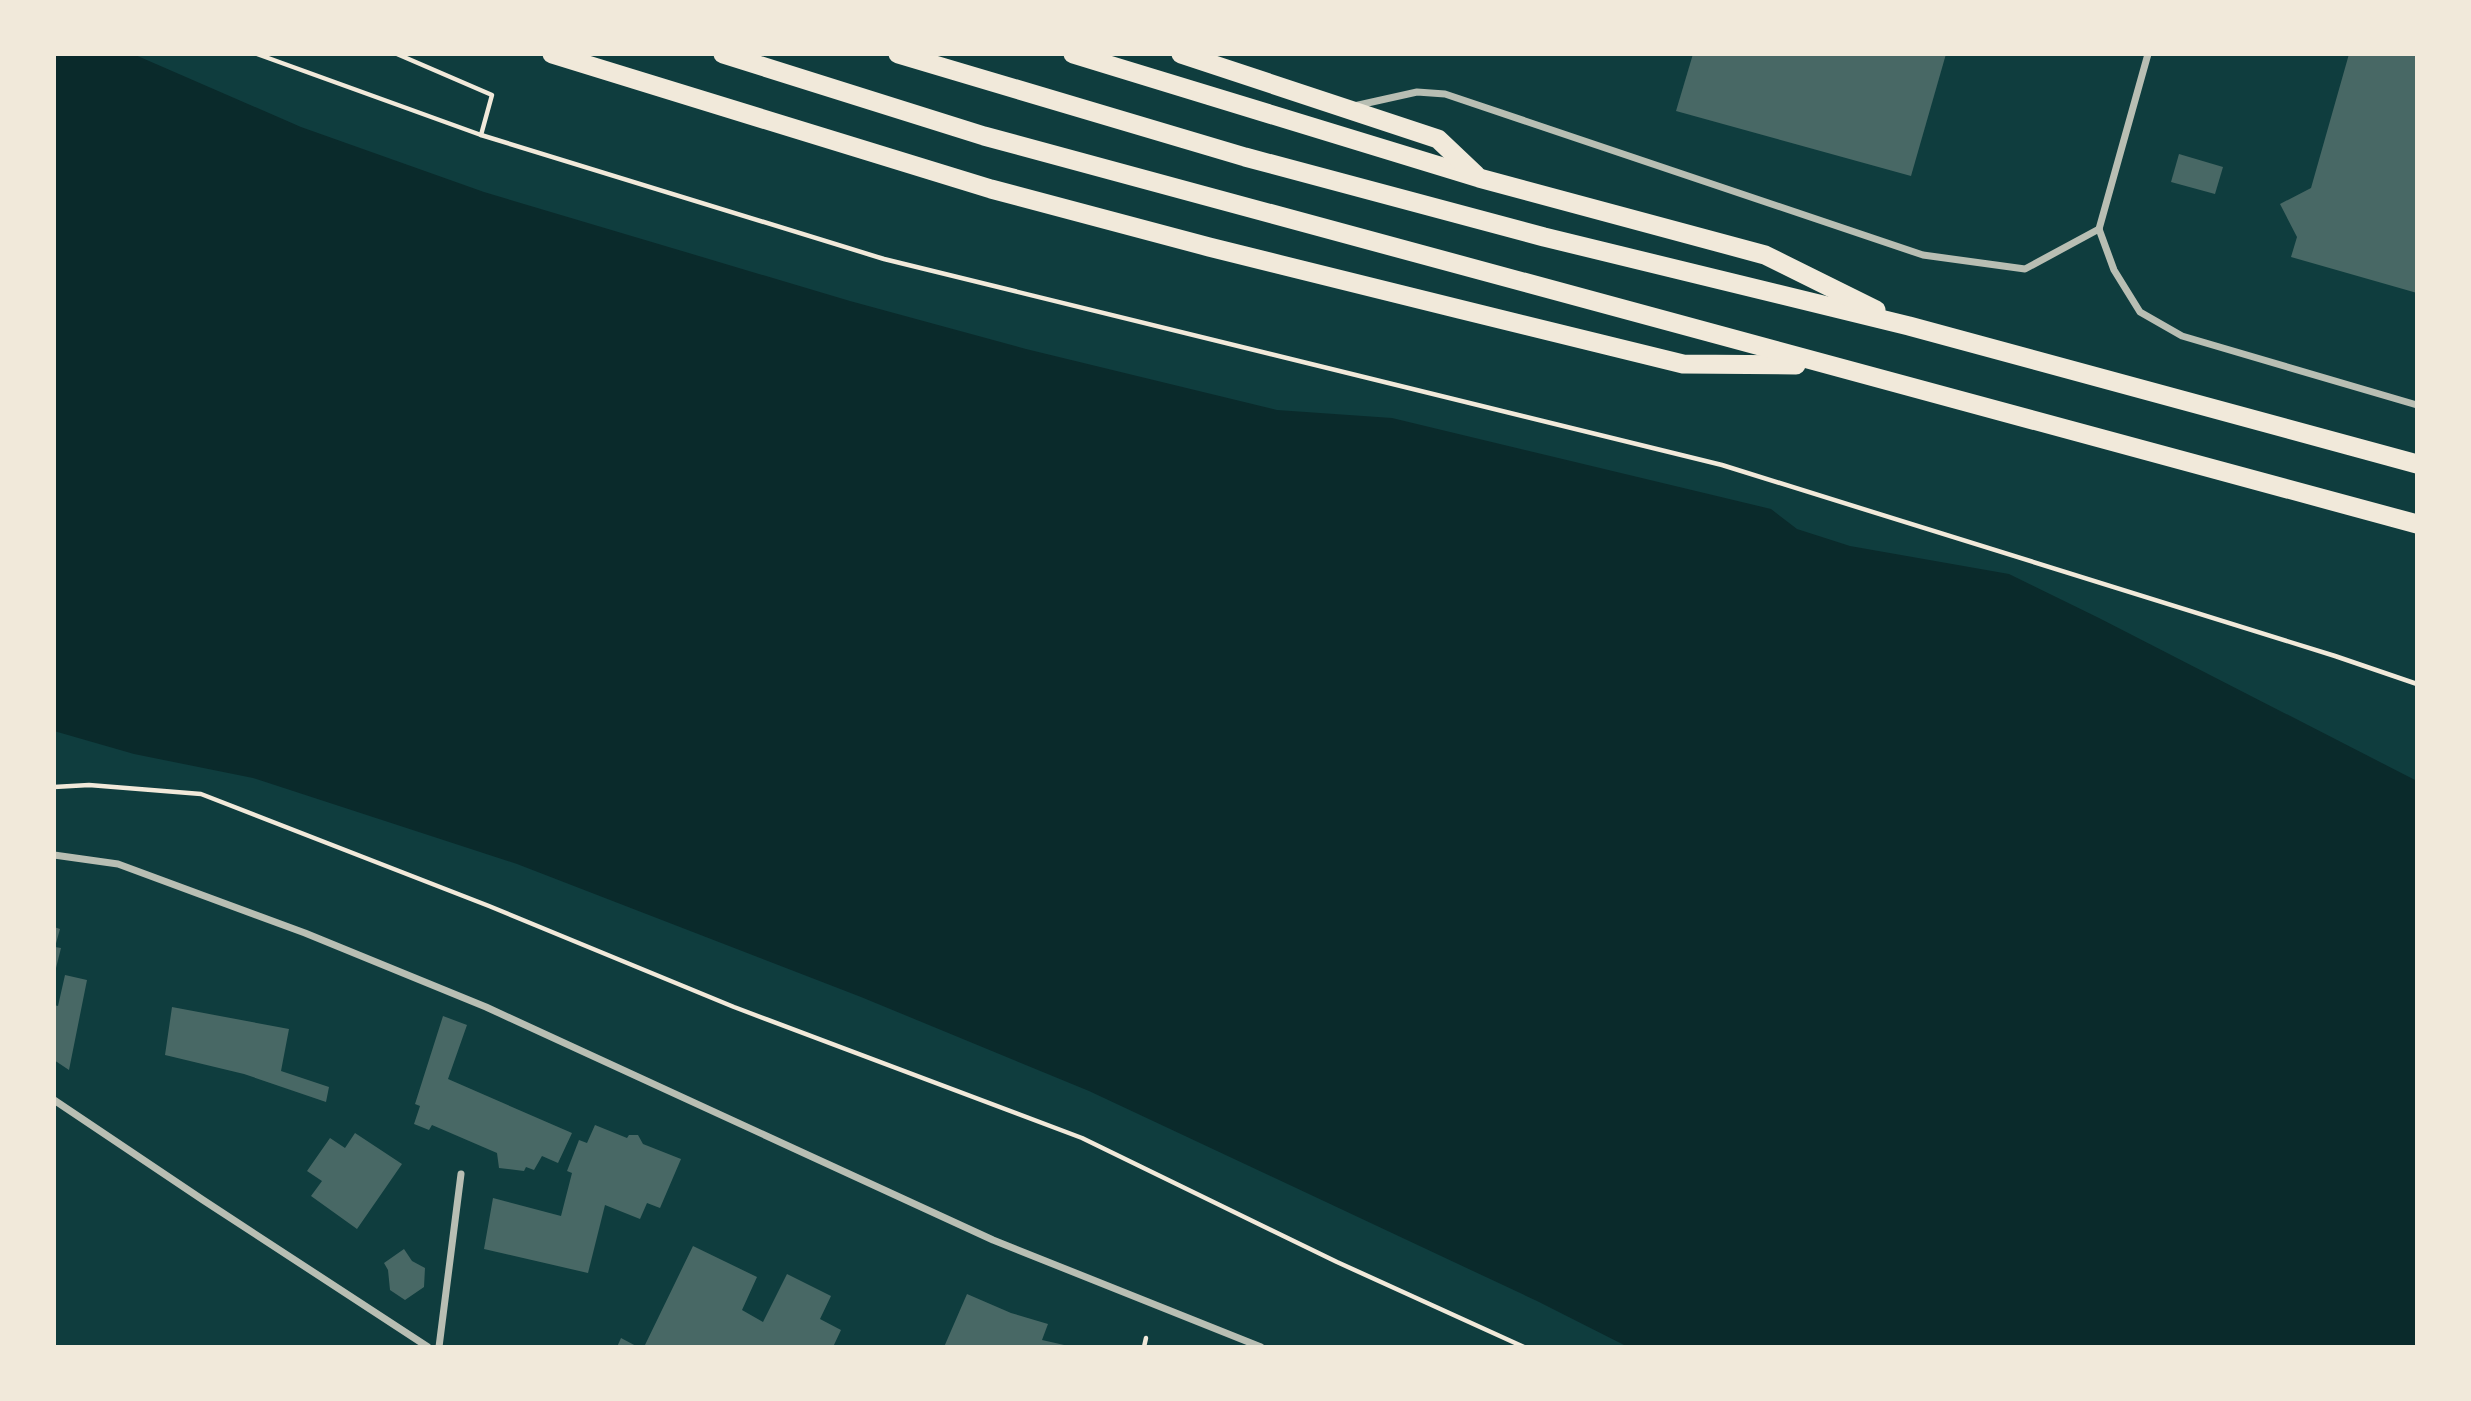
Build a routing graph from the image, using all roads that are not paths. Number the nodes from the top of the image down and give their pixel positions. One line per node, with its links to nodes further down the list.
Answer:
1 (552, 54): 11 (highway)
2 (723, 54): 11 (highway)
3 (898, 54): 10 (highway)
4 (1073, 54): 8 (highway)
5 (1181, 54): 7 (highway)
6 (2148, 54): 9 (street)
7 (1343, 109): 8 (highway); 9 (street)
8 (1479, 178): 10 (highway)
9 (2099, 229): 12 (street)
10 (1909, 326): 13 (highway)
11 (1825, 365): 14 (highway)
12 (2417, 405)
13 (2417, 464)
14 (2417, 524)
15 (54, 855): 20 (street)
16 (54, 1100): 18 (street)
17 (461, 1174): 19 (street)
18 (428, 1347)
19 (439, 1347)
20 (1261, 1347)

